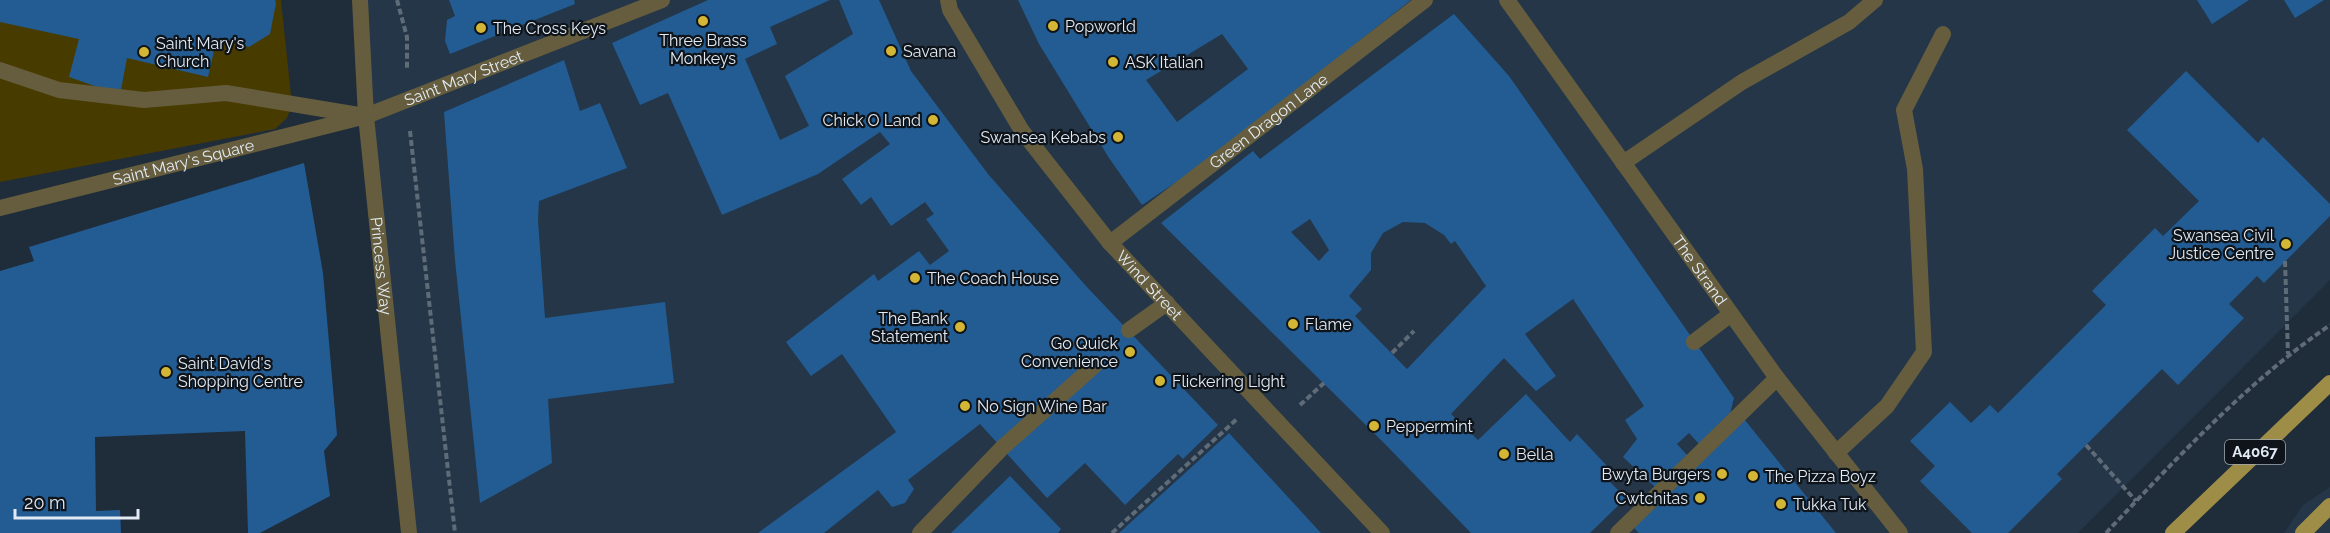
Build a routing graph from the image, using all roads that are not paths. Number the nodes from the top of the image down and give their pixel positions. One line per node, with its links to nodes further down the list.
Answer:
1 (360, 0): 9 (street, Princess Way)
2 (662, 0): 9 (street, Saint Mary Street)
3 (1425, 0): 12 (street, Green Dragon Lane)
4 (1507, 0): 10 (street, The Strand)
5 (1875, 0): 10 (street)
6 (949, 5): 12 (street, Wind Street)
7 (1943, 34): 20 (street)
8 (0, 70): 9 (street)
9 (366, 116): 11 (street, Saint Mary's Square); 22 (street, Princess Way)
10 (1623, 163): 14 (street, The Strand)
11 (0, 208)
12 (1110, 243): 13 (street, Wind Street)
13 (1167, 303): 15 (street); 24 (street, Wind Street)
14 (1731, 314): 16 (street); 18 (street, The Strand)
15 (1129, 330)
16 (1694, 342)
17 (1094, 366): 23 (street)
18 (1777, 378): 20 (street, The Strand); 25 (street)
19 (2330, 383): 27 (main road, A4067)
20 (1836, 453): 26 (street, The Strand)
21 (2330, 506): 28 (main road)
22 (409, 533)
23 (920, 533)
24 (1382, 533)
25 (1618, 533)
26 (1900, 533)
27 (2173, 533)
28 (2303, 533)

